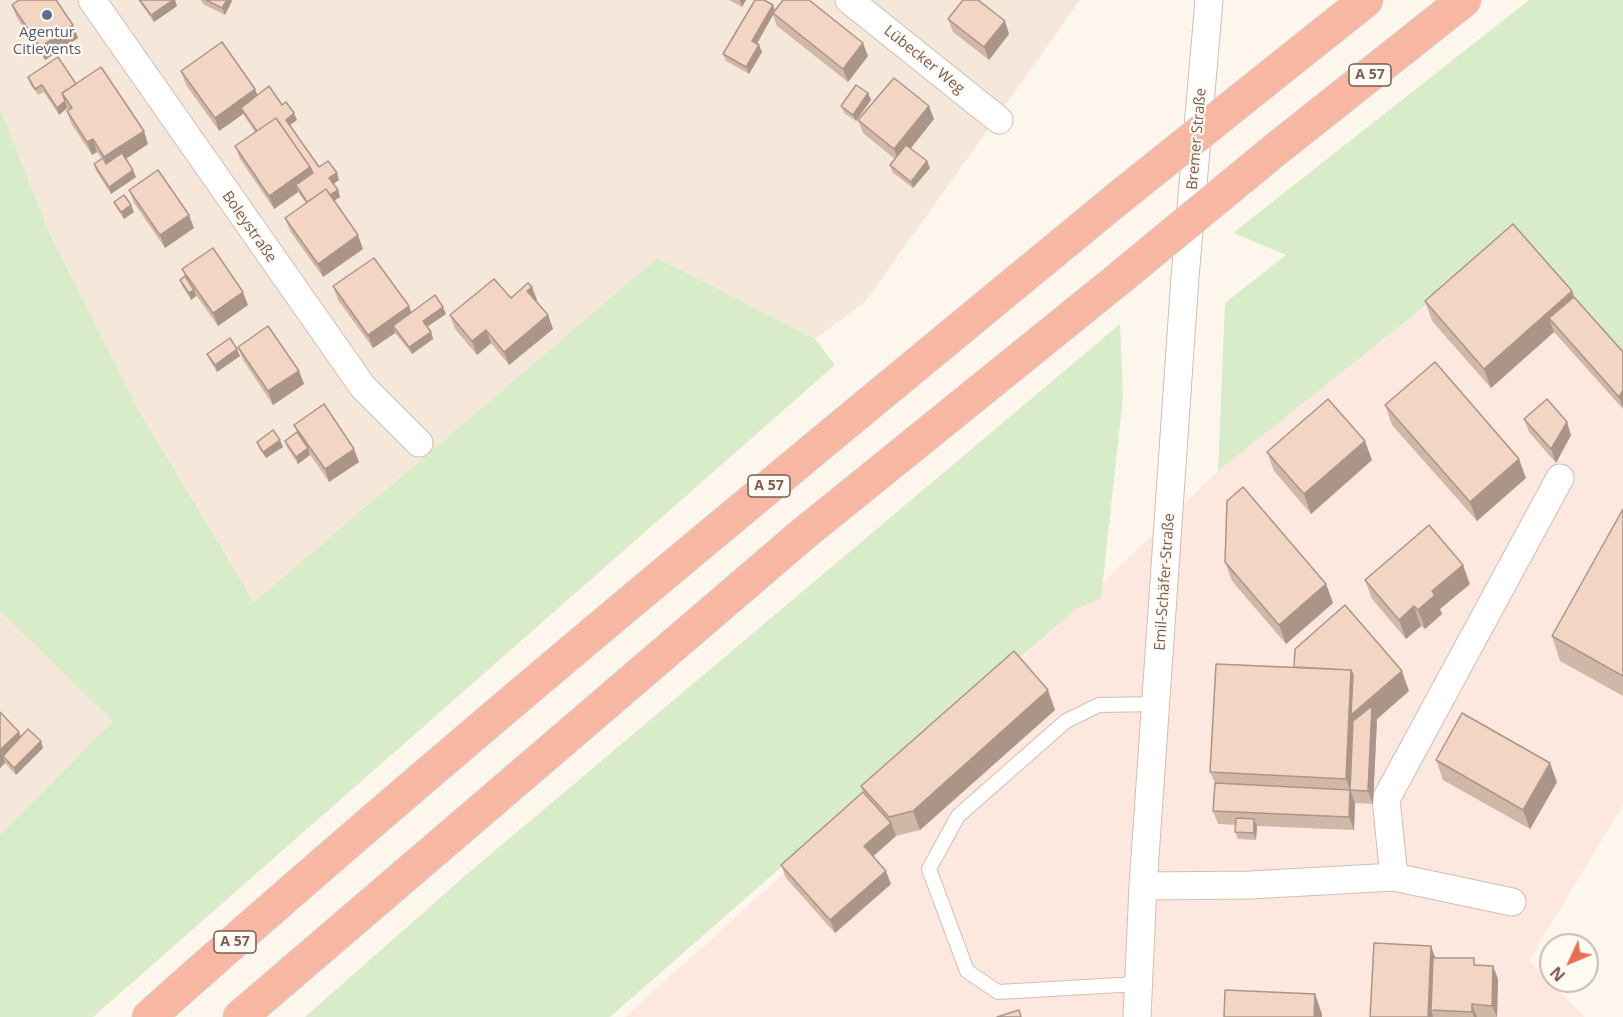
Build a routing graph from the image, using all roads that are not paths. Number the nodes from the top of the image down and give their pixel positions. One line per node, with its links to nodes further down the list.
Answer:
1 (92, 0): 8 (street, Boleystraße)
2 (849, 0): 6 (street, Lübecker Weg)
3 (1209, 0): 7 (street, Bremer Straße)
4 (1366, 0): 15 (highway, A 57, bridge)
5 (1464, 0): 16 (highway, A 57, bridge)
6 (999, 120)
7 (1185, 277): 10 (street, Emil-Schäfer-Straße)
8 (419, 443)
9 (1560, 478): 11 (street)
10 (1157, 704): 12 (street, Emil-Schäfer-Straße); 14 (lane)
11 (1394, 877): 12 (street); 13 (street)
12 (1143, 886): 14 (street, Emil-Schäfer-Straße)
13 (1512, 902)
14 (1138, 984): 17 (street, Emil-Schäfer-Straße)
15 (149, 1017)
16 (240, 1017)
17 (1137, 1017)

